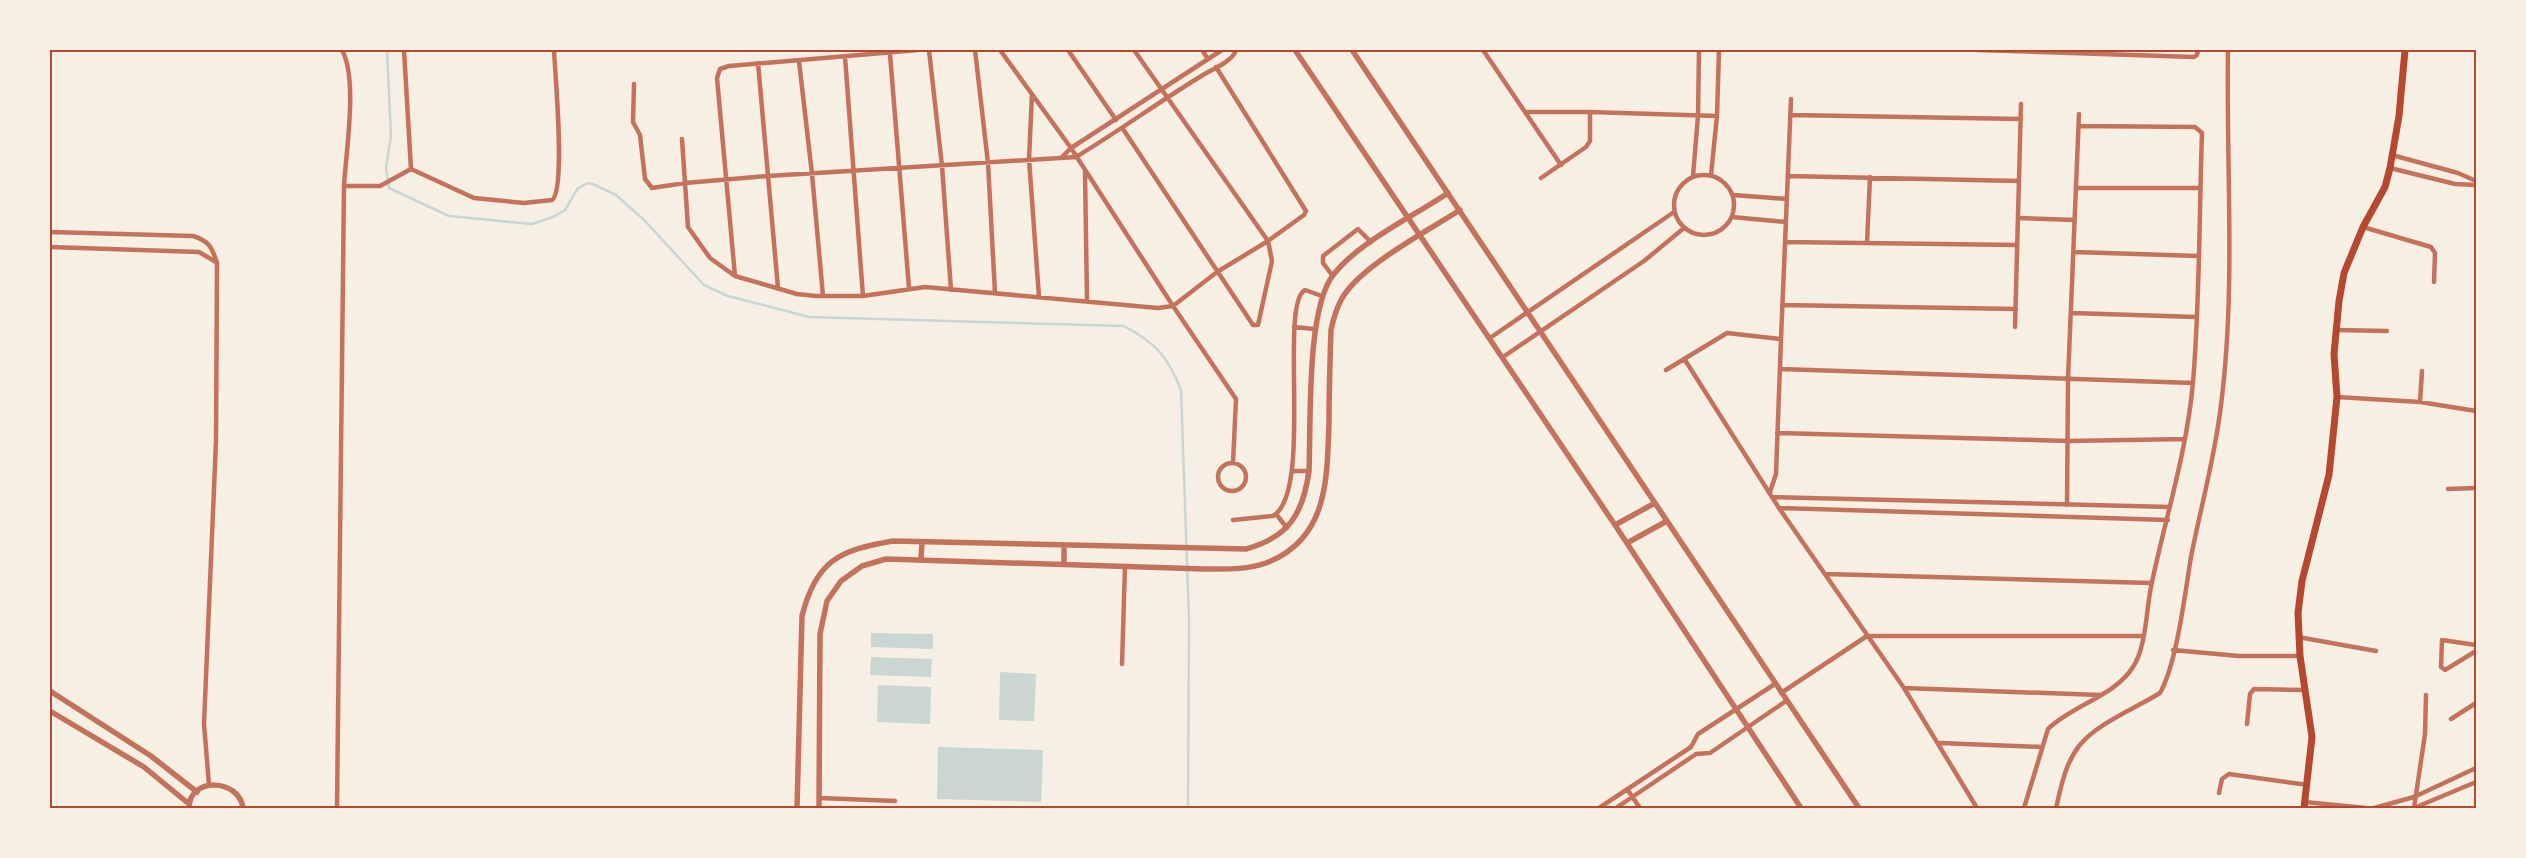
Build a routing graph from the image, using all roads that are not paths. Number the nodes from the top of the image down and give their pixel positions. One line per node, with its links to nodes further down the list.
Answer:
1 (342, 50): 73 (street)
2 (404, 50): 55 (street)
3 (554, 50): 55 (street)
4 (918, 50): 23 (street)
5 (929, 50): 53 (street)
6 (975, 50): 51 (street)
7 (1000, 50): 31 (street)
8 (1068, 50): 42 (street)
9 (1134, 50): 30 (street)
10 (1202, 50): 25 (street)
11 (1222, 50): 25 (street)
12 (1236, 50): 28 (street)
13 (1295, 50): 83 (street)
14 (1352, 50): 76 (street)
15 (1483, 50): 35 (street)
16 (1699, 50): 39 (street)
17 (1719, 50): 40 (street)
18 (1977, 50): 19 (street)
19 (2198, 50)
20 (2228, 50): 167 (street)
21 (2405, 50): 47 (main road)
22 (867, 52): 23 (street); 24 (street)
23 (890, 54): 54 (street)
24 (845, 57): 26 (street); 58 (street)
25 (1208, 59): 30 (street)
26 (799, 61): 27 (street); 60 (street)
27 (758, 64): 62 (street); 67 (street)
28 (1216, 67): 32 (street); 90 (street)
29 (634, 84): 71 (street)
30 (1160, 89): 32 (street); 42 (street)
31 (1032, 93): 46 (street); 50 (street)
32 (1166, 97): 44 (street); 90 (street)
33 (1791, 99): 38 (street)
34 (2021, 104): 41 (street)
35 (1527, 112): 36 (street); 52 (street)
36 (1590, 112): 39 (street); 52 (street)
37 (2080, 114): 43 (street)
38 (1790, 115): 41 (street); 64 (street)
39 (1698, 116): 40 (street); 63 (street)
40 (1717, 116): 61 (street)
41 (2021, 119): 68 (street)
42 (1116, 120): 46 (street)
43 (2079, 126): 74 (street); 75 (street)
44 (1123, 128): 48 (street); 99 (street)
45 (682, 138): 71 (street)
46 (1070, 148): 48 (street); 49 (street)
47 (2392, 155): 56 (main road); 57 (street)
48 (1076, 157): 49 (street); 59 (street)
49 (1061, 158): 50 (street)
50 (1029, 159): 51 (street); 110 (street)
51 (988, 163): 53 (street); 106 (street)
52 (1561, 165): 66 (street)
53 (942, 166): 54 (street); 105 (street)
54 (898, 167): 58 (street); 104 (street)
55 (410, 168): 73 (street)
56 (2390, 168): 69 (street); 86 (main road)
57 (2445, 169): 69 (street); 70 (street)
58 (854, 171): 60 (street); 108 (street)
59 (1085, 172): 111 (street); 113 (street)
60 (812, 174): 62 (street); 107 (street)
61 (1711, 175): 63 (street); 77 (street)
62 (768, 176): 67 (street); 103 (street)
63 (1693, 176): 80 (street)
64 (1788, 176): 65 (street); 78 (street)
65 (1870, 177): 68 (street); 93 (street)
66 (1542, 178)
67 (727, 180): 71 (street); 101 (street)
68 (2019, 181): 82 (street)
69 (2442, 181): 72 (street)
70 (2476, 181)
71 (685, 183): 101 (street)
72 (2476, 185)
73 (344, 186): 204 (street)
74 (2076, 188): 75 (street); 84 (street)
75 (2200, 188): 97 (street)
76 (1448, 193): 79 (street); 83 (street)
77 (1733, 195): 78 (street); 81 (street)
78 (1786, 199): 85 (street)
79 (1460, 210): 89 (street); 115 (street)
80 (1674, 212): 87 (street); 115 (street)
81 (1732, 217): 85 (street); 87 (street)
82 (2018, 218): 84 (street); 94 (street)
83 (1409, 219): 89 (street); 91 (street)
84 (2074, 220): 96 (street)
85 (1786, 222): 92 (street)
86 (2363, 227): 102 (street); 121 (main road)
87 (1684, 228): 122 (street)
88 (50, 232): 98 (street)
89 (1420, 236): 124 (street); 160 (street)
90 (1268, 241): 99 (street); 99 (street)
91 (1371, 242): 100 (street); 100 (street)
92 (1785, 242): 93 (street); 112 (street)
93 (1867, 243): 94 (street)
94 (2017, 246): 114 (street)
95 (50, 247): 98 (street)
96 (2074, 252): 97 (street); 116 (street)
97 (2198, 256): 117 (street)
98 (216, 263): 192 (street)
99 (1216, 272): 113 (street)
100 (1332, 275): 109 (street)
101 (735, 276): 103 (street)
102 (2434, 282)
103 (778, 288): 107 (street)
104 (910, 288): 105 (street); 108 (street)
105 (951, 290): 106 (street)
106 (995, 293): 110 (street)
107 (823, 296): 108 (street)
108 (863, 296)
109 (1322, 296): 118 (street); 120 (street)
110 (1039, 297): 111 (street)
111 (1087, 300): 113 (street)
112 (1782, 305): 114 (street); 125 (street)
113 (1172, 306): 139 (street)
114 (2016, 309): 119 (street)
115 (1529, 313): 122 (street); 124 (street)
116 (2072, 314): 117 (street); 131 (street)
117 (2196, 317): 132 (street)
118 (1294, 327): 120 (street); 140 (street)
119 (2015, 327)
120 (1314, 329): 141 (street)
121 (2336, 330): 123 (street); 133 (main road)
122 (1541, 331): 126 (street); 145 (street)
123 (2388, 331)
124 (1490, 338): 126 (street)
125 (1781, 339): 127 (street); 128 (street)
126 (1503, 357): 153 (street)
127 (1685, 360): 129 (street); 144 (street)
128 (1780, 369): 131 (street); 136 (street)
129 (1666, 370)
130 (2422, 371): 134 (street)
131 (2068, 379): 132 (street); 138 (street)
132 (2193, 383): 137 (street)
133 (2337, 397): 134 (street); 165 (main road)
134 (2420, 402): 135 (street)
135 (2476, 411)
136 (1777, 433): 138 (street); 144 (street)
137 (2185, 439): 138 (street); 147 (street)
138 (2068, 441): 146 (street)
139 (1233, 463): 139 (street)
140 (1292, 471): 141 (street); 149 (street)
141 (1309, 471): 154 (street)
142 (2476, 488): 143 (street)
143 (2448, 489)
144 (1771, 495): 146 (street); 148 (street)
145 (1655, 503): 152 (street); 153 (street)
146 (2067, 505): 147 (street)
147 (2170, 507): 151 (street)
148 (1779, 508): 151 (street); 161 (street)
149 (1276, 514): 150 (street); 154 (street)
150 (1233, 520)
151 (2168, 520): 162 (street)
152 (1667, 521): 156 (street); 172 (street)
153 (1615, 525): 156 (street)
154 (1287, 528): 157 (street)
155 (922, 542): 157 (street); 158 (street); 205 (street)
156 (1627, 543): 181 (street)
157 (1064, 546): 159 (street)
158 (921, 558): 159 (street); 199 (street)
159 (1064, 563): 160 (street)
160 (1124, 566): 171 (street)
161 (1826, 574): 162 (street); 163 (street)
162 (2152, 583): 164 (street)
163 (1867, 636): 164 (street); 173 (street); 176 (street)
164 (2143, 636): 177 (street)
165 (2298, 637): 169 (street); 170 (main road)
166 (2476, 645): 168 (street)
167 (2173, 650): 170 (street); 214 (street)
168 (2476, 650)
169 (2376, 651)
170 (2300, 656): 174 (main road)
171 (1122, 664)
172 (1774, 684): 176 (street); 181 (street)
173 (1904, 688): 177 (street); 186 (street)
174 (2305, 690): 184 (street); 193 (main road)
175 (50, 691): 195 (street)
176 (1781, 693): 179 (street)
177 (2100, 695): 188 (street)
178 (2426, 695): 198 (street)
179 (1786, 701): 185 (street); 211 (street)
180 (2476, 703): 183 (street)
181 (1736, 710): 185 (street); 187 (street)
182 (50, 711): 202 (street)
183 (2451, 719)
184 (2247, 724)
185 (1747, 727): 189 (street); 210 (street)
186 (1940, 743): 188 (street); 212 (street)
187 (1691, 746): 189 (street); 194 (street)
188 (2042, 747): 213 (street)
189 (1696, 754): 197 (street)
190 (2476, 768): 198 (street)
191 (2476, 782): 217 (street)
192 (209, 785): 195 (street); 203 (street)
193 (2308, 785): 196 (street); 201 (main road)
194 (1627, 789): 197 (street); 207 (street)
195 (196, 792): 202 (street)
196 (2219, 793)
197 (1633, 797): 208 (street); 209 (street)
198 (2414, 797): 216 (street); 217 (street)
199 (820, 798): 200 (street); 206 (street)
200 (895, 801)
201 (2304, 805): 215 (street)
202 (189, 806)
203 (243, 808)
204 (337, 808)
205 (797, 808)
206 (819, 808)
207 (1599, 808)
208 (1616, 808)
209 (1640, 808)
210 (1801, 808)
211 (1860, 808)
212 (1977, 808)
213 (2024, 808)
214 (2056, 808)
215 (2366, 808)
216 (2374, 808)
217 (2414, 808)

